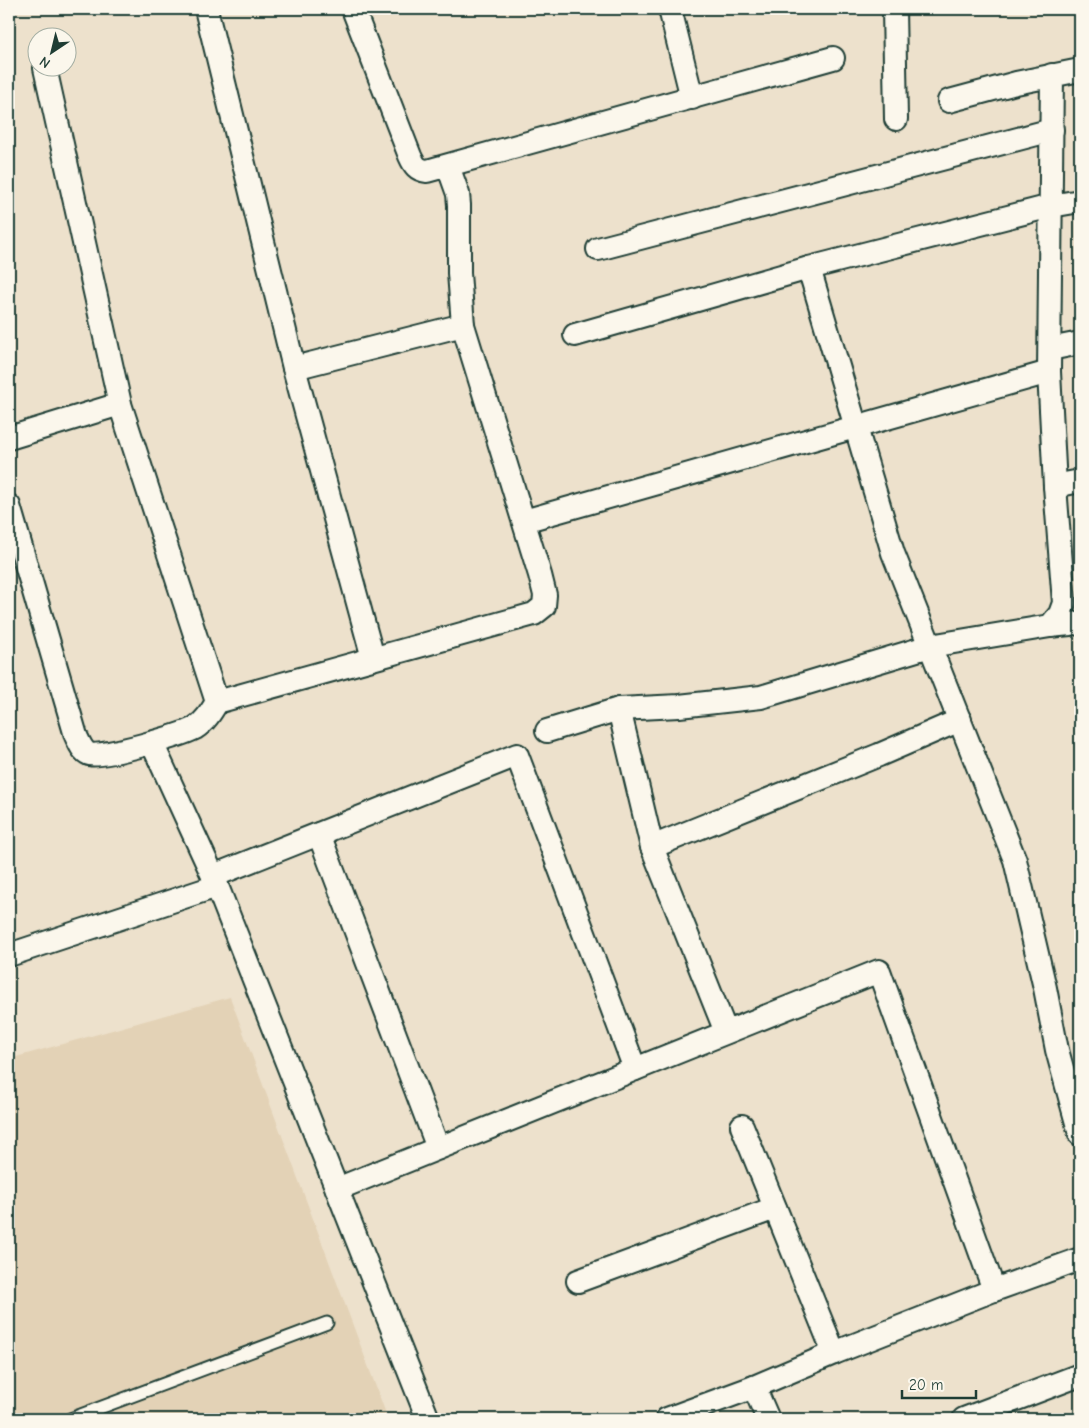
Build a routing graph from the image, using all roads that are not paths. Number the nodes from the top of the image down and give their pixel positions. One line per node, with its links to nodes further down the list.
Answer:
1 (206, 9): 22 (street)
2 (353, 9): 13 (street)
3 (670, 9): 9 (street)
4 (894, 9): 11 (street)
5 (833, 58): 9 (street)
6 (1080, 70): 7 (street)
7 (1052, 75): 10 (street); 12 (street)
8 (47, 78): 24 (street)
9 (692, 98): 13 (street)
10 (949, 101)
11 (896, 118)
12 (1052, 130): 15 (street); 16 (street)
13 (448, 166): 18 (street)
14 (1080, 201): 15 (street)
15 (1051, 206): 17 (street); 21 (street)
16 (598, 249)
17 (809, 268): 19 (street); 25 (street)
18 (463, 325): 22 (street); 30 (street)
19 (575, 335)
20 (1080, 343): 21 (street)
21 (1050, 349): 23 (street)
22 (294, 368): 35 (street)
23 (1049, 372): 25 (street); 28 (street)
24 (120, 404): 26 (street); 36 (street)
25 (856, 428): 30 (street); 34 (street)
26 (9, 438)
27 (1080, 481): 28 (street)
28 (1055, 486): 31 (street)
29 (9, 506): 40 (street)
30 (524, 521): 35 (street)
31 (1071, 565): 33 (street)
32 (1080, 623): 33 (street)
33 (1050, 626): 34 (street)
34 (930, 646): 37 (street); 38 (street)
35 (373, 658): 36 (street)
36 (217, 702): 40 (street)
37 (618, 709): 39 (street); 42 (street)
38 (960, 720): 42 (street); 48 (street)
39 (547, 731)
40 (152, 743): 43 (street)
41 (319, 834): 43 (street); 46 (street); 49 (street)
42 (652, 847): 45 (street)
43 (216, 881): 44 (street); 50 (street)
44 (9, 955)
45 (726, 1032): 46 (street); 54 (street)
46 (635, 1069): 49 (street)
47 (742, 1126): 51 (street)
48 (1080, 1134)
49 (438, 1148): 50 (street)
50 (337, 1188): 60 (street)
51 (776, 1208): 53 (street); 56 (street)
52 (1080, 1259): 54 (street)
53 (578, 1280)
54 (994, 1290): 56 (street)
55 (327, 1322): 59 (lane)
56 (834, 1353): 58 (street)
57 (1080, 1375): 63 (street)
58 (754, 1387): 61 (street); 62 (street)
59 (70, 1419)
60 (428, 1419)
61 (667, 1419)
62 (768, 1419)
63 (964, 1419)

